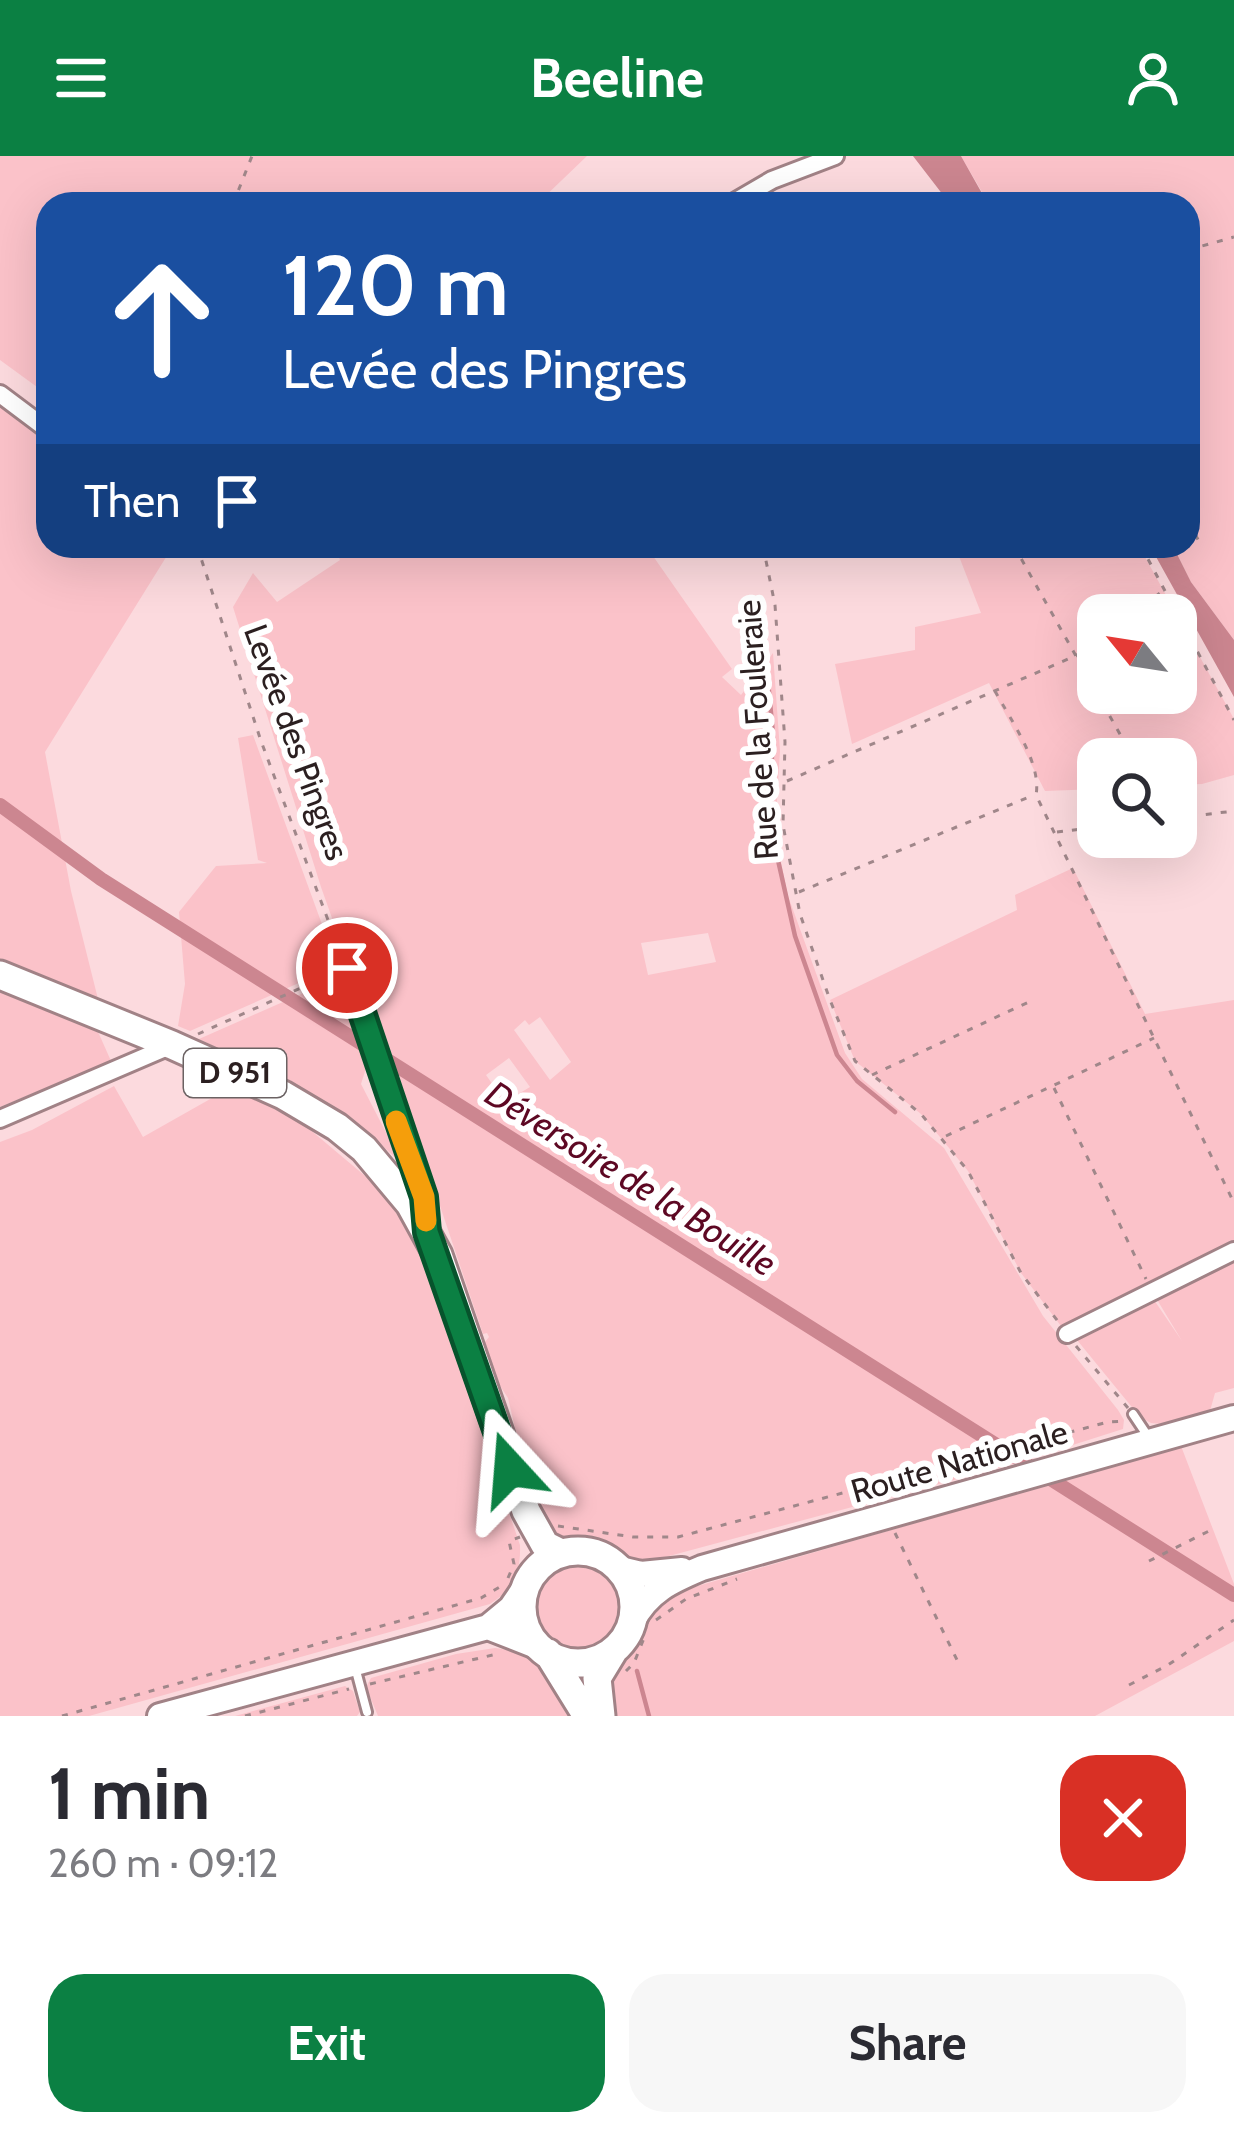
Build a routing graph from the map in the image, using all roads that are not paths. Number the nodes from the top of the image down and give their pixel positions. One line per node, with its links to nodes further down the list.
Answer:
1 (835, 156): 2 (street)
2 (752, 192)
3 (0, 394): 4 (street)
4 (36, 421)
5 (347, 968): 9 (street)
6 (0, 975): 7 (main road, D 951)
7 (183, 1040): 8 (street); 9 (main road, D 951)
8 (0, 1118)
9 (427, 1232): 13 (main road, D 951)
10 (1234, 1251): 11 (street)
11 (1067, 1334)
12 (1234, 1418): 14 (main road, Route Nationale)
13 (548, 1532): 15 (main road); 16 (main road, D 951)
14 (702, 1568): 15 (main road, Route Nationale); 18 (main road, Route Nationale)
15 (620, 1569): 18 (main road)
16 (528, 1582): 17 (main road); 19 (main road)
17 (486, 1618): 19 (main road); 21 (main road)
18 (632, 1622): 20 (main road)
19 (534, 1653): 20 (main road); 24 (main road)
20 (621, 1660): 25 (main road)
21 (357, 1675): 22 (lane); 23 (main road)
22 (367, 1712)
23 (160, 1716)
24 (586, 1716)
25 (601, 1716)

